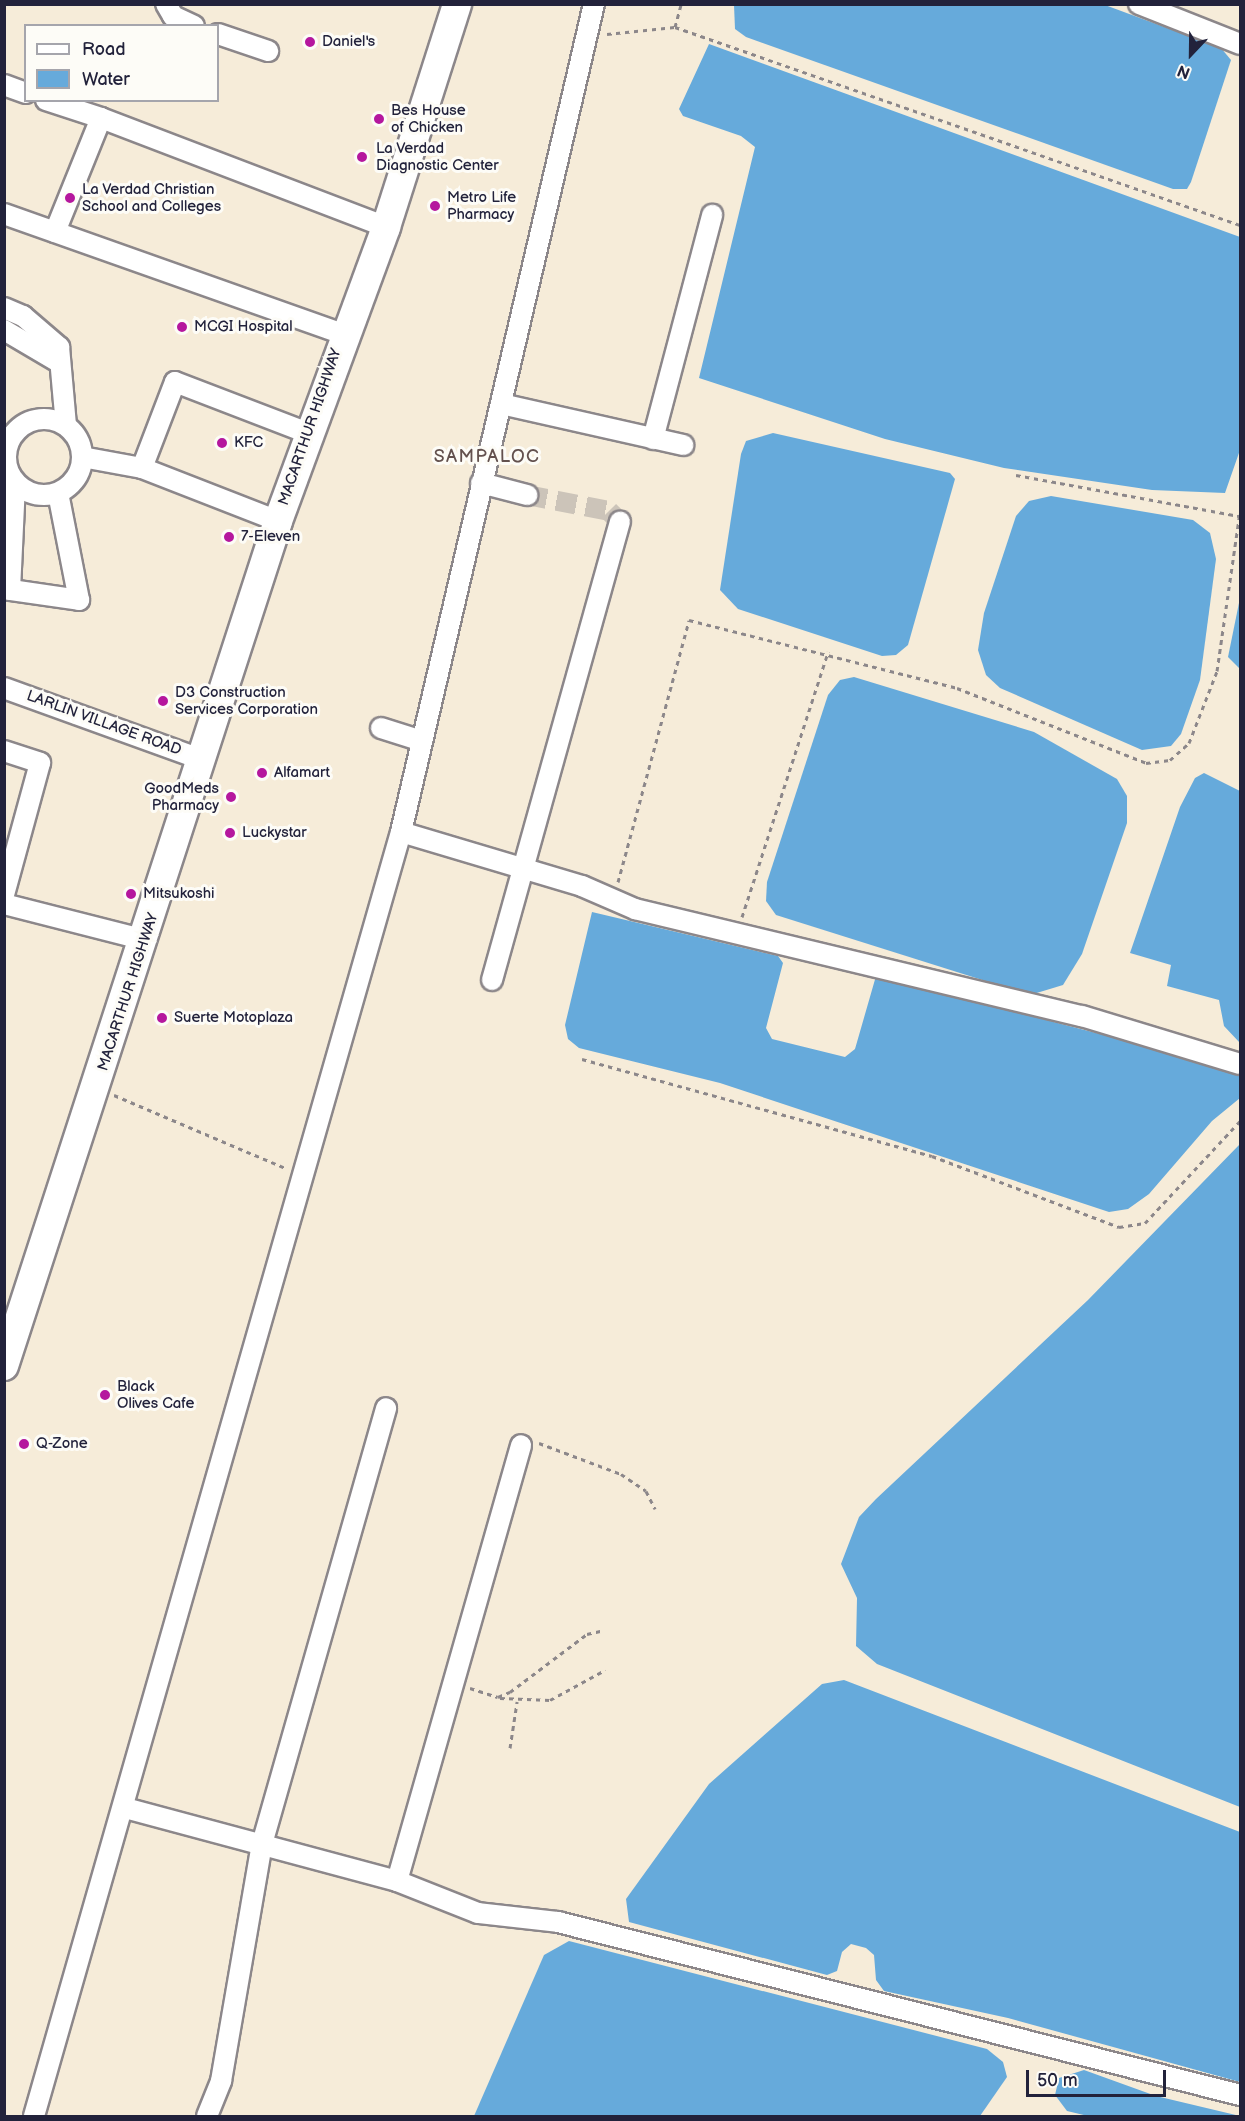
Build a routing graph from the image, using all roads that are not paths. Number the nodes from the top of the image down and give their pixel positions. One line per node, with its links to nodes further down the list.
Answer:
1 (166, 4): 5 (street)
2 (457, 4): 15 (highway, MACARTHUR HIGHWAY)
3 (594, 4): 21 (street)
4 (1139, 4): 7 (street)
5 (190, 24)
6 (219, 34): 8 (street)
7 (1240, 44)
8 (268, 51)
9 (4, 85): 10 (street)
10 (24, 92)
11 (52, 102): 12 (street)
12 (101, 118): 15 (street); 16 (street)
13 (4, 214): 16 (street)
14 (712, 215): 24 (street)
15 (386, 227): 19 (highway, MACARTHUR HIGHWAY)
16 (54, 232): 19 (street)
17 (4, 308): 20 (street)
18 (4, 330): 20 (street)
19 (343, 334): 23 (highway, MACARTHUR HIGHWAY)
20 (60, 363): 22 (street)
21 (501, 404): 24 (street); 29 (street)
22 (66, 426): 26 (street); 28 (street)
23 (308, 433): 27 (street); 32 (highway, MACARTHUR HIGHWAY)
24 (653, 439): 25 (street)
25 (683, 445)
26 (82, 457): 27 (street); 30 (street)
27 (142, 468): 32 (street)
28 (15, 482): 30 (street); 34 (street)
29 (481, 483): 31 (street); 37 (street)
30 (58, 493): 34 (street)
31 (527, 495)
32 (278, 521): 39 (highway, MACARTHUR HIGHWAY)
33 (620, 525): 42 (street)
34 (7, 590)
35 (4, 688): 39 (street, LARLIN VILLAGE ROAD)
36 (381, 728): 37 (street)
37 (422, 741): 41 (street)
38 (4, 751): 40 (street)
39 (203, 760): 45 (highway, MACARTHUR HIGHWAY)
40 (13, 829): 43 (street)
41 (402, 832): 42 (street); 51 (street)
42 (524, 869): 46 (street); 47 (street)
43 (4, 895)
44 (4, 904): 45 (street)
45 (145, 940): 48 (highway, MACARTHUR HIGHWAY)
46 (492, 980)
47 (1240, 1064)
48 (4, 1366)
49 (386, 1408): 52 (street)
50 (521, 1445): 53 (street)
51 (125, 1808): 52 (street); 55 (street)
52 (262, 1844): 53 (street); 56 (street)
53 (397, 1881): 54 (street)
54 (1240, 2095)
55 (34, 2116)
56 (207, 2116)

